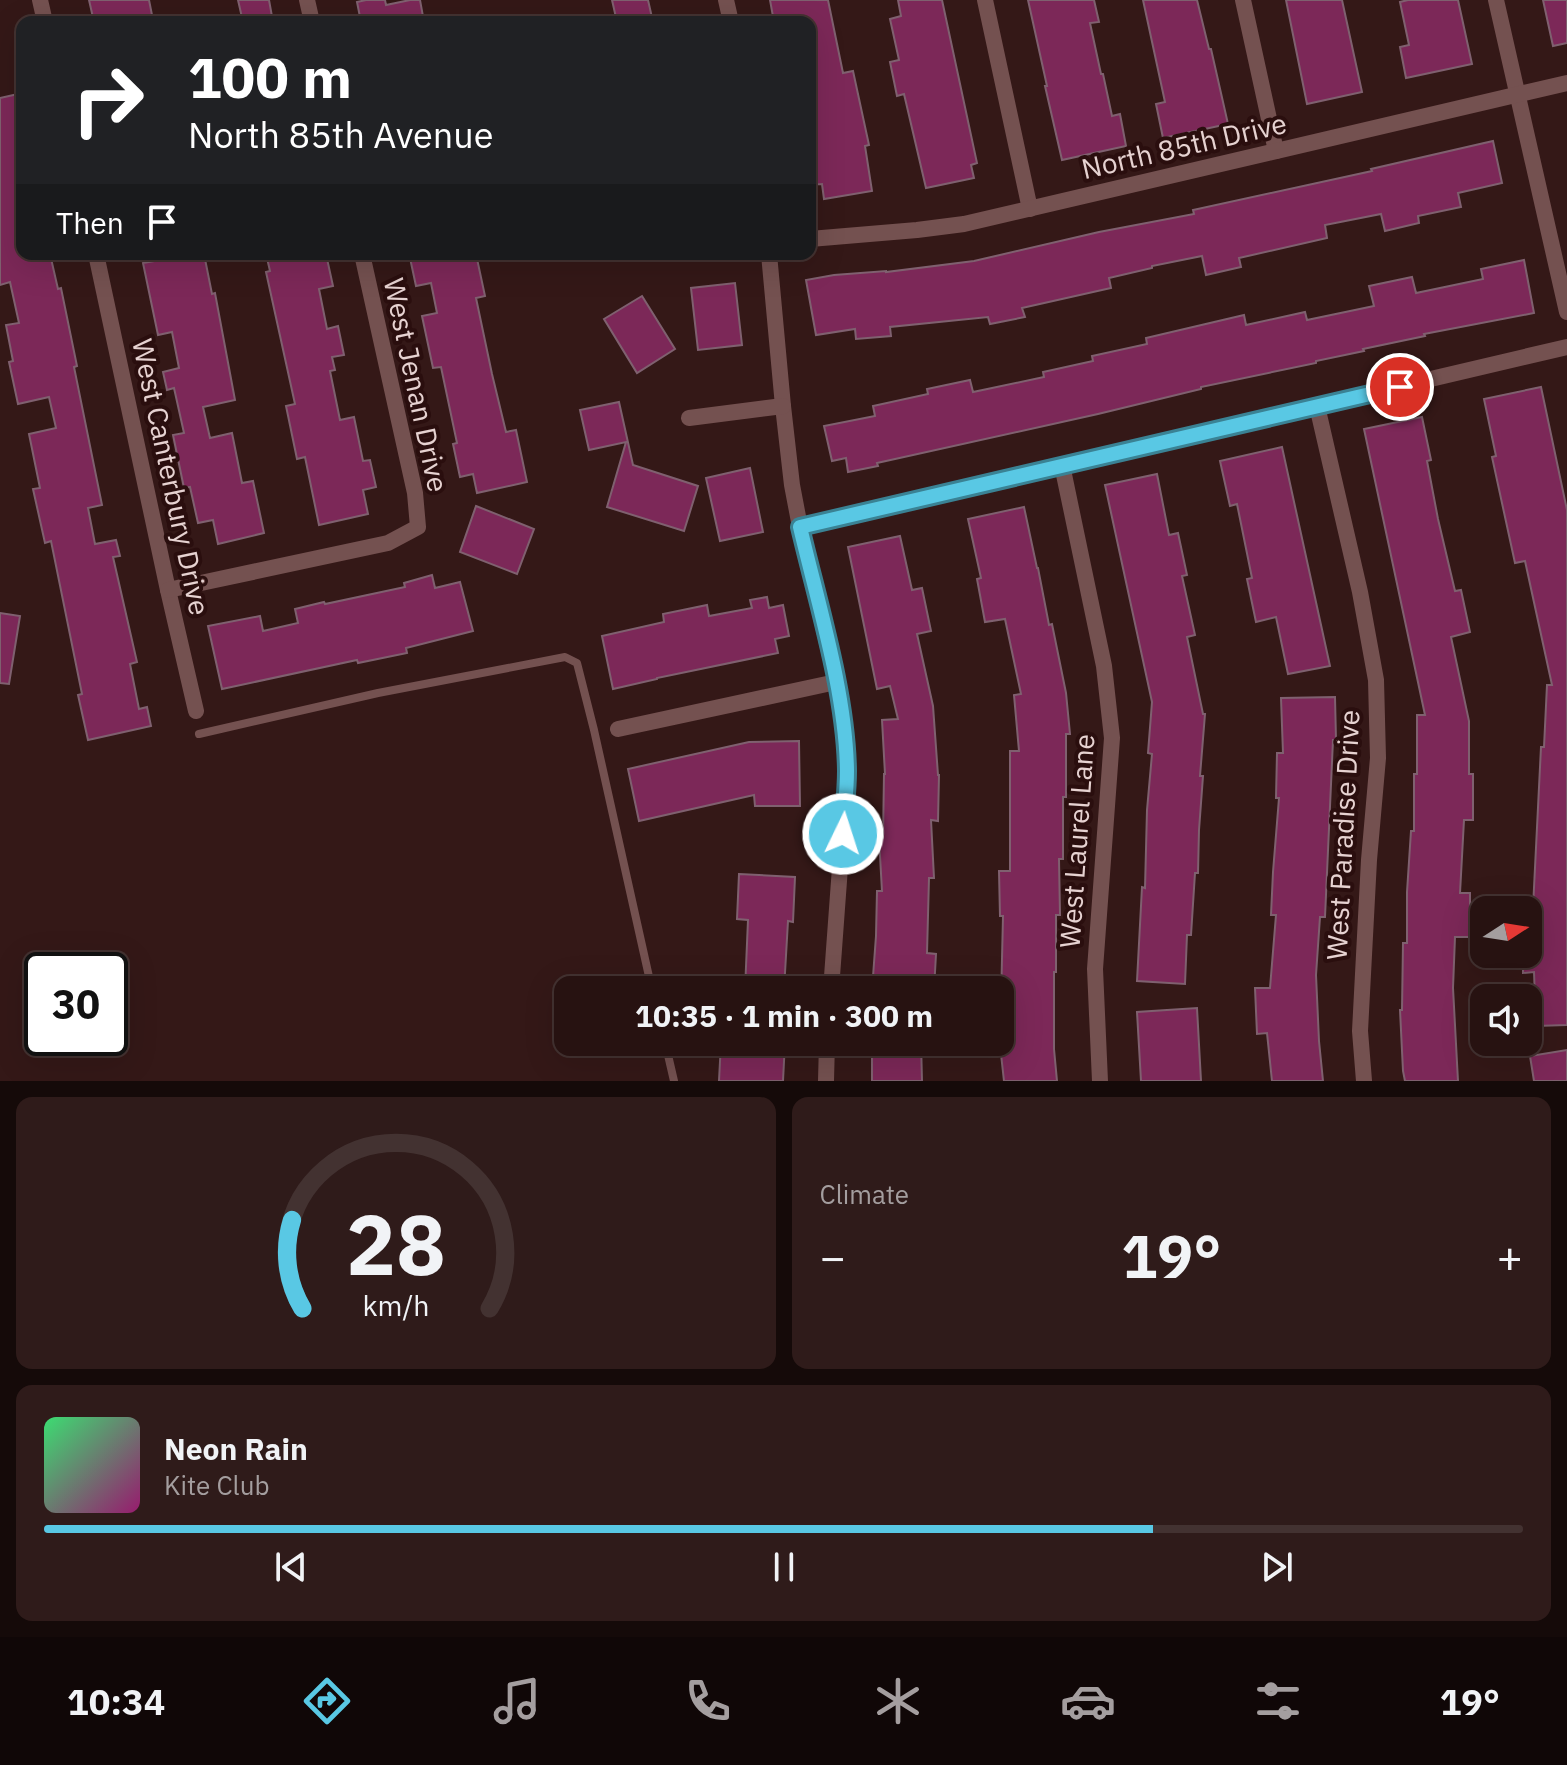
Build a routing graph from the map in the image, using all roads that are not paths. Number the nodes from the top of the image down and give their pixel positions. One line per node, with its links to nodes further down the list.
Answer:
1 (985, 0): 7 (street)
2 (1243, 0): 6 (street)
3 (1496, 0): 5 (street)
4 (1567, 83): 5 (street, North 85th Drive)
5 (1517, 94): 6 (street, North 85th Drive); 12 (street)
6 (1276, 151): 7 (street, North 85th Drive)
7 (1030, 209): 8 (street, North 85th Drive)
8 (816, 238)
9 (97, 260): 19 (street, West Canterbury Drive)
10 (363, 260): 19 (street, West Jenan Drive)
11 (770, 260): 14 (street)
12 (1567, 312)
13 (1567, 347): 15 (street)
14 (783, 406): 16 (street); 18 (street)
15 (1317, 406): 17 (street); 31 (street, West Paradise Drive)
16 (689, 418)
17 (1062, 465): 18 (street); 30 (street, West Laurel Lane)
18 (800, 527): 20 (street)
19 (168, 590): 21 (street, West Canterbury Drive)
20 (836, 682): 22 (street); 25 (street)
21 (196, 711)
22 (618, 729)
23 (199, 734): 24 (lane)
24 (649, 976)
25 (832, 976)
26 (668, 1056): 28 (lane)
27 (827, 1056): 29 (street)
28 (674, 1081)
29 (826, 1081)
30 (1100, 1081)
31 (1364, 1081)

